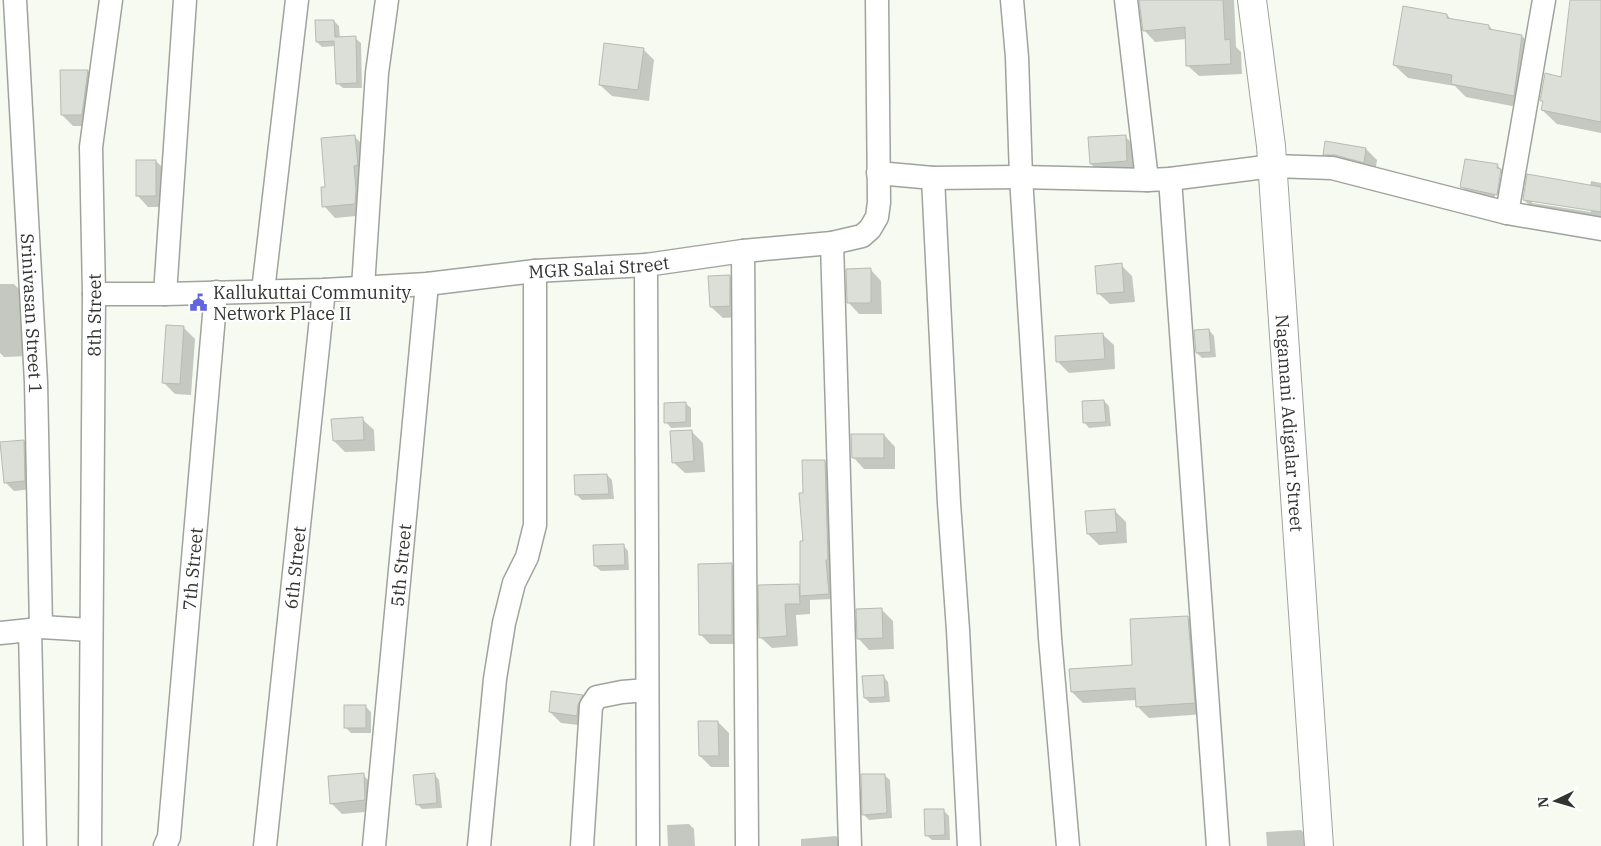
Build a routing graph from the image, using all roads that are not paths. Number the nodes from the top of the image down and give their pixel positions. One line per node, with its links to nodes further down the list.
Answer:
1 (15, 0): 30 (street, Srinivasan Street 1)
2 (111, 0): 28 (street, 8th Street)
3 (185, 0): 29 (street)
4 (297, 0): 26 (street)
5 (387, 0): 24 (street)
6 (877, 0): 12 (street, MGR Salai Street)
7 (1012, 0): 13 (street)
8 (1126, 0): 16 (street)
9 (1252, 0): 11 (street, Nagamani Adigalar Street)
10 (1544, 0): 17 (street)
11 (1273, 166): 15 (street); 17 (street); 47 (street, Nagamani Adigalar Street)
12 (878, 173): 14 (street); 19 (street, MGR Salai Street)
13 (1021, 176): 14 (street); 16 (street); 45 (street)
14 (933, 178): 44 (street)
15 (1170, 179): 16 (street); 46 (street)
16 (1147, 180)
17 (1507, 214): 18 (street)
18 (1601, 229)
19 (832, 243): 20 (street, MGR Salai Street); 43 (street)
20 (744, 250): 21 (street, MGR Salai Street); 42 (street)
21 (646, 264): 22 (street, MGR Salai Street); 33 (street)
22 (536, 272): 23 (street, MGR Salai Street); 39 (street)
23 (427, 284): 24 (street, MGR Salai Street); 38 (street, 5th Street)
24 (363, 287): 25 (street, MGR Salai Street)
25 (324, 290): 26 (street, MGR Salai Street); 37 (street, 6th Street)
26 (264, 291): 27 (street, MGR Salai Street)
27 (216, 292): 29 (street, MGR Salai Street); 36 (street, 7th Street)
28 (94, 294): 29 (street, MGR Salai Street); 31 (street, 8th Street)
29 (165, 294)
30 (35, 628): 31 (street); 32 (street); 34 (street, Srinivasan Street 1)
31 (90, 630): 35 (street, 8th Street)
32 (0, 634)
33 (648, 690): 40 (street); 41 (street)
34 (35, 846)
35 (90, 846)
36 (165, 846)
37 (265, 846)
38 (374, 846)
39 (479, 846)
40 (582, 846)
41 (648, 846)
42 (747, 846)
43 (850, 846)
44 (969, 846)
45 (1068, 846)
46 (1218, 846)
47 (1318, 846)

